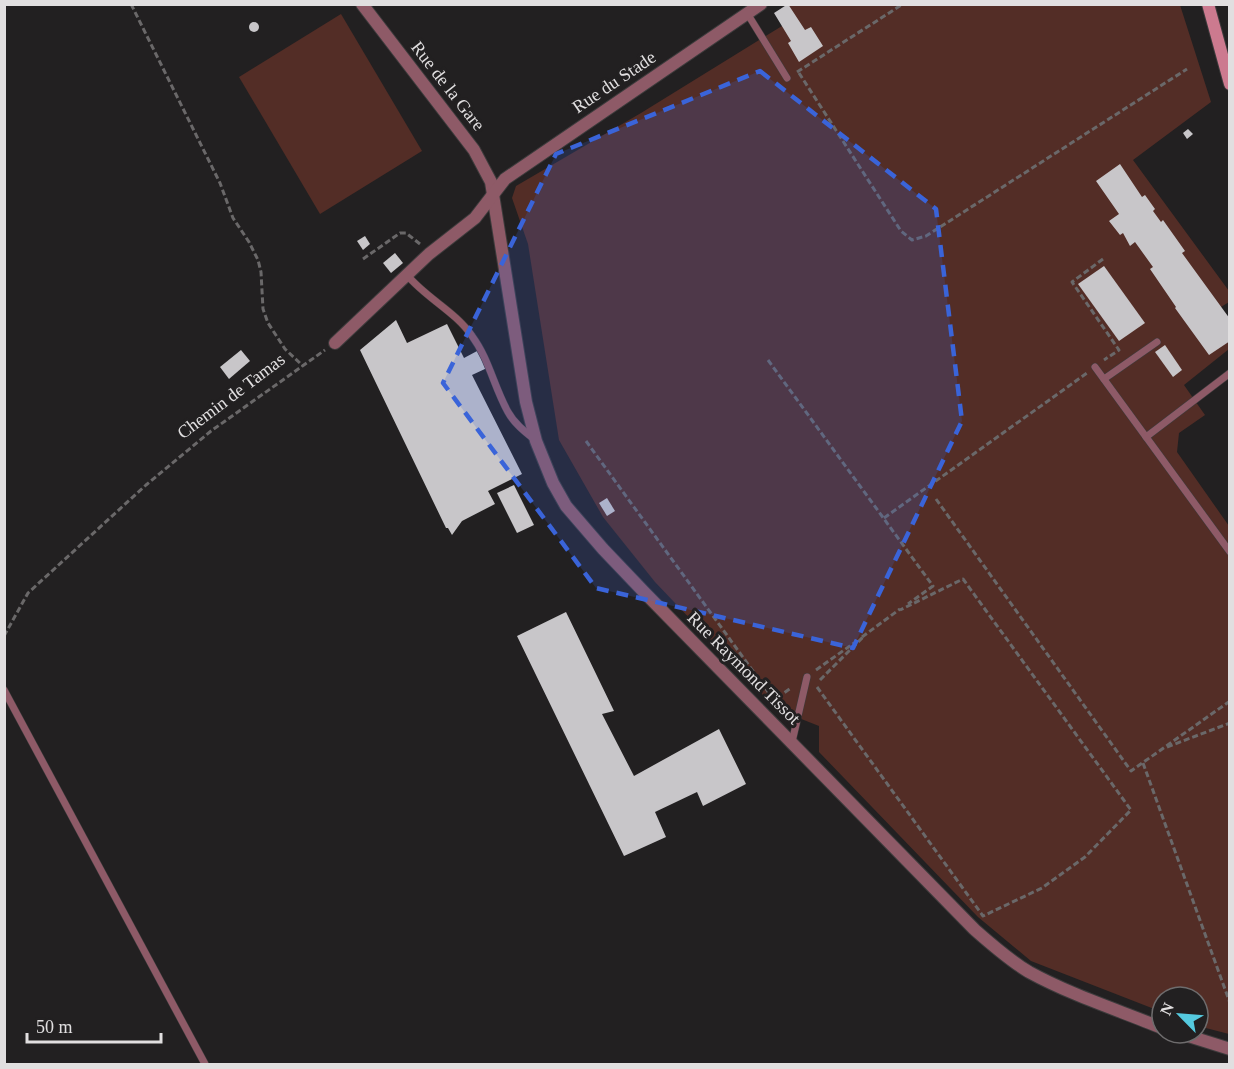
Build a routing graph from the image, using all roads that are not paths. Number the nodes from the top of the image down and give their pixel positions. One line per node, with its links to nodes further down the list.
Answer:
1 (362, 4): 7 (street, Rue de la Gare)
2 (761, 4): 4 (street, Rue du Stade)
3 (1208, 4): 6 (street)
4 (747, 13): 5 (lane); 7 (street, Rue du Stade)
5 (787, 78)
6 (1230, 84)
7 (492, 196): 8 (street); 15 (street, Rue Raymond Tissot)
8 (408, 275): 10 (street); 15 (lane)
9 (1157, 342): 13 (lane)
10 (335, 343)
11 (1095, 367): 13 (lane)
12 (1230, 373): 14 (lane)
13 (1104, 379): 14 (lane)
14 (1146, 437): 16 (lane)
15 (536, 441): 19 (street, Rue Raymond Tissot)
16 (1230, 552)
17 (807, 676): 19 (lane)
18 (4, 690): 23 (lane)
19 (792, 742): 20 (street, Rue Raymond Tissot)
20 (1150, 1023)
21 (1210, 1043): 22 (street)
22 (1230, 1049)
23 (205, 1065)

